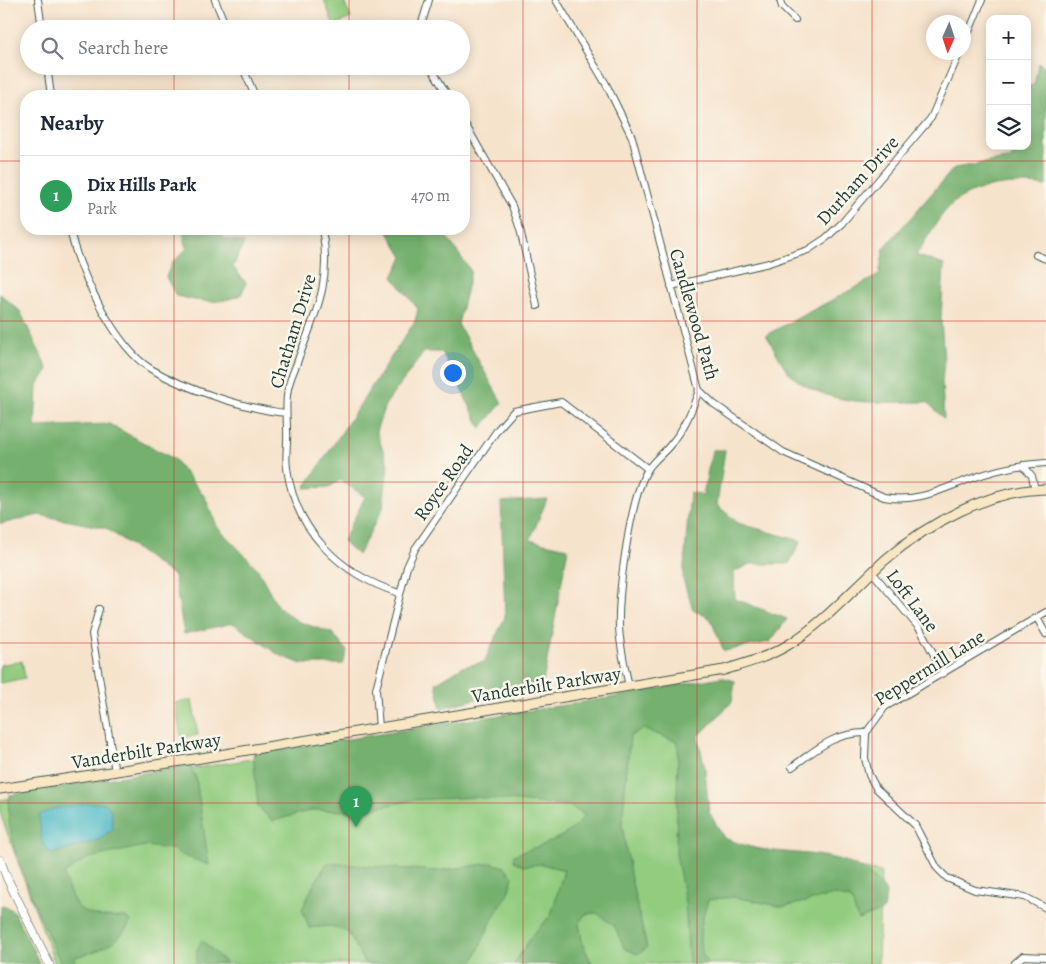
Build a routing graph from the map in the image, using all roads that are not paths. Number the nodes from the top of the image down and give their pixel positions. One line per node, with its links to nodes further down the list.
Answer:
1 (38, 0): 7 (street)
2 (215, 0): 8 (street)
3 (429, 0): 9 (street)
4 (556, 0): 24 (street, Candlewood Path)
5 (780, 0): 10 (street)
6 (982, 0): 11 (street)
7 (41, 20)
8 (223, 20)
9 (422, 20)
10 (794, 20)
11 (971, 27)
12 (956, 60): 24 (street, Durham Drive)
13 (48, 75): 16 (street)
14 (246, 75): 17 (street)
15 (435, 75): 18 (street)
16 (50, 90)
17 (252, 90)
18 (444, 90)
19 (470, 132): 25 (street)
20 (72, 235): 27 (street)
21 (323, 235): 27 (street, Chatham Drive)
22 (1036, 255): 23 (street)
23 (1046, 259)
24 (671, 286): 26 (street, Candlewood Path)
25 (537, 306)
26 (699, 390): 29 (street, Candlewood Path); 30 (street)
27 (286, 413): 34 (street, Chatham Drive)
28 (1046, 463): 29 (street, Candlewood Path)
29 (1023, 466): 32 (street)
30 (648, 469): 34 (street, Royce Road); 40 (street)
31 (1046, 489): 32 (main road, Vanderbilt Parkway)
32 (1034, 490): 33 (main road, Vanderbilt Parkway)
33 (872, 572): 39 (street, Loft Lane); 40 (main road, Vanderbilt Parkway)
34 (399, 593): 41 (street, Royce Road)
35 (99, 609): 44 (street)
36 (1046, 612): 37 (street, Peppermill Lane)
37 (1037, 618): 38 (street); 39 (street, Peppermill Lane)
38 (1046, 634)
39 (944, 674): 42 (street, Peppermill Lane)
40 (629, 687): 41 (main road, Vanderbilt Parkway)
41 (379, 728): 44 (main road, Vanderbilt Parkway)
42 (866, 733): 43 (street); 48 (street)
43 (792, 767)
44 (115, 772): 45 (main road, Vanderbilt Parkway)
45 (0, 789)
46 (0, 860): 47 (street)
47 (3, 880): 50 (street)
48 (1046, 908)
49 (1046, 957): 51 (street)
50 (49, 964)
51 (1014, 964)

